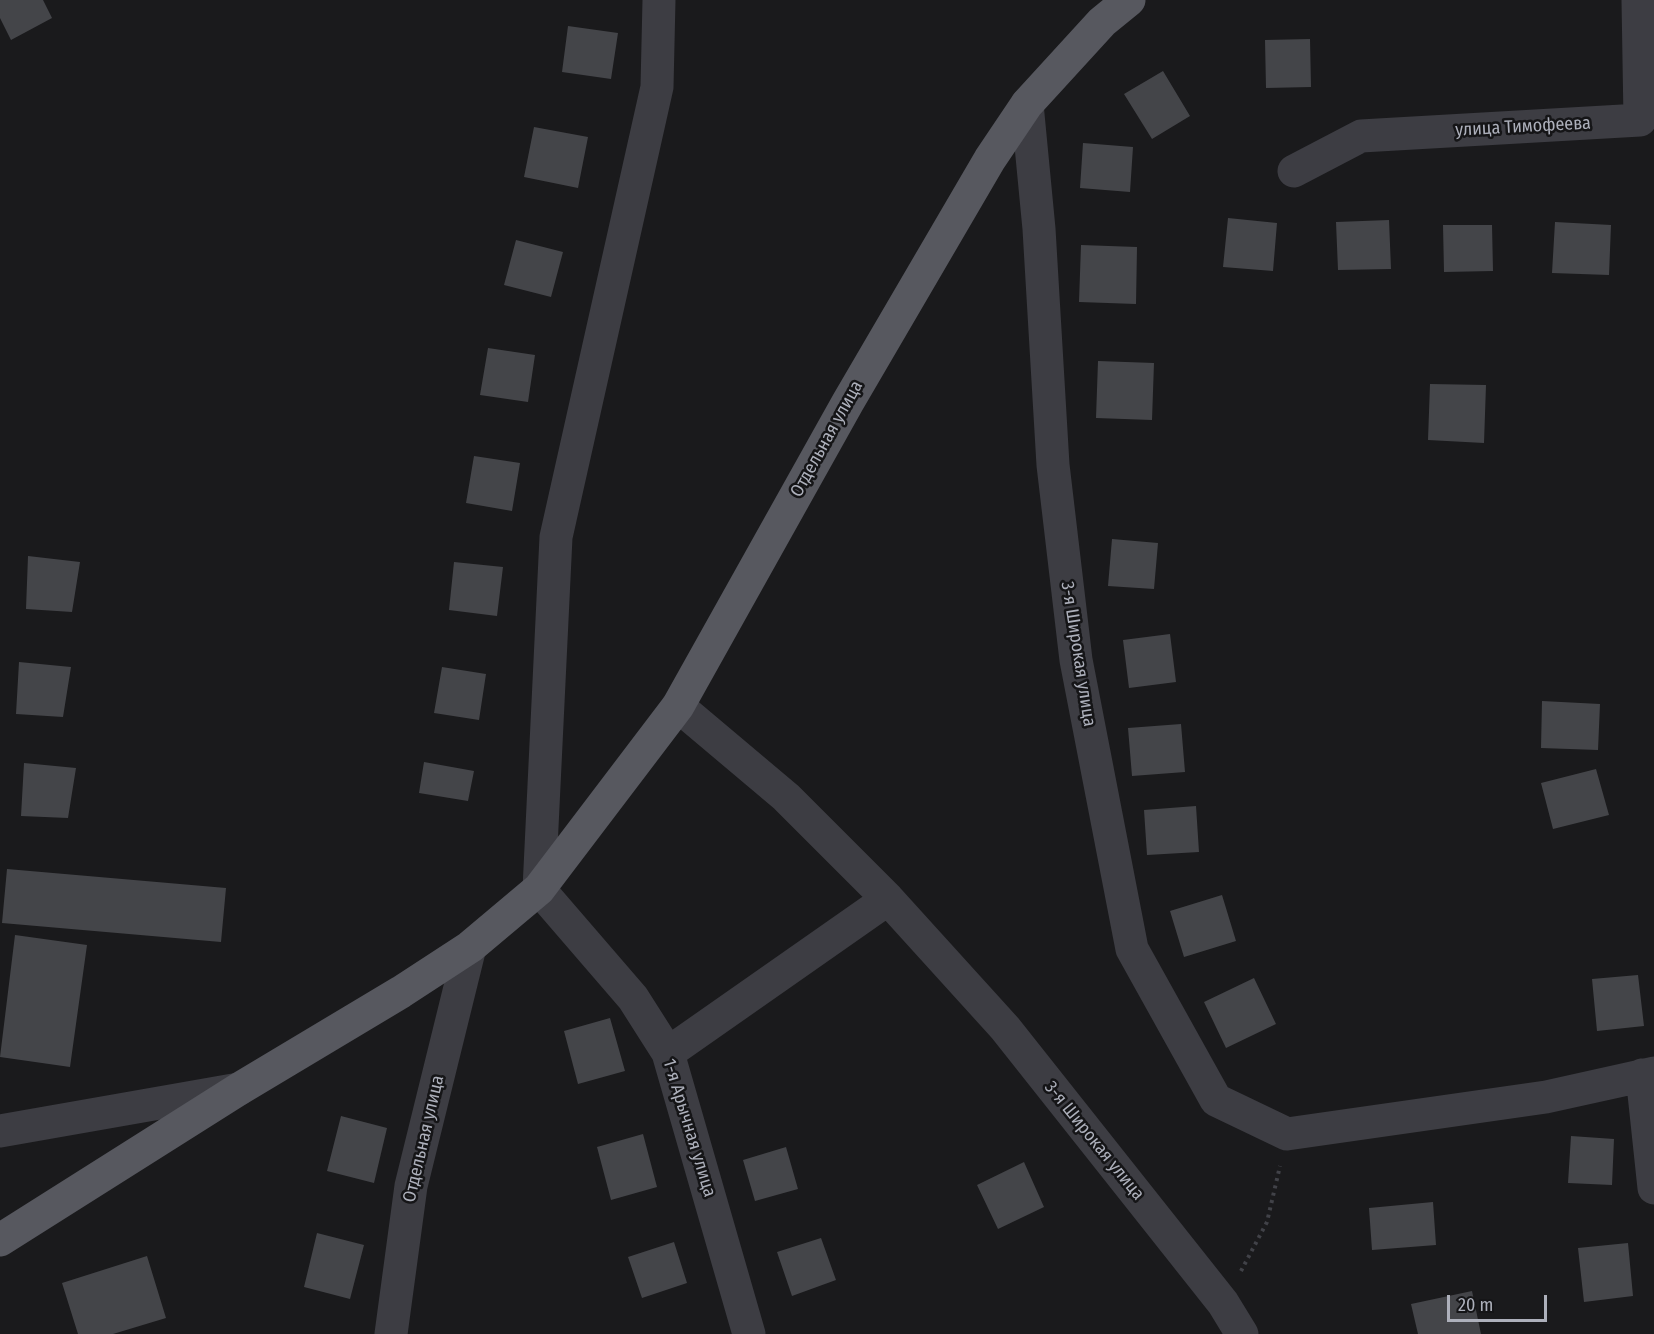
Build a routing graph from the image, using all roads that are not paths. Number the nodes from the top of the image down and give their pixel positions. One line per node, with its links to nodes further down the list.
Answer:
1 (659, 0): 7 (street)
2 (1129, 0): 4 (main road, Отдельная улица)
3 (1638, 0): 5 (street, улица Тимофеева)
4 (1027, 104): 6 (main road, Отдельная улица); 11 (street, 3-я Широкая улица)
5 (1294, 171)
6 (678, 706): 7 (main road, Отдельная улица); 8 (street, 3-я Широкая улица)
7 (539, 889): 9 (main road, Отдельная улица); 10 (street, 1-я Арычная улица)
8 (888, 899): 10 (street); 18 (street, 3-я Широкая улица)
9 (470, 947): 12 (main road, Отдельная улица); 16 (street, Отдельная улица)
10 (668, 1053): 17 (street, 1-я Арычная улица)
11 (1648, 1074): 14 (street)
12 (239, 1089): 13 (street, Отдельная улица); 15 (main road, Отдельная улица)
13 (0, 1131)
14 (1654, 1188)
15 (0, 1240)
16 (391, 1334)
17 (750, 1334)
18 (1242, 1334)

